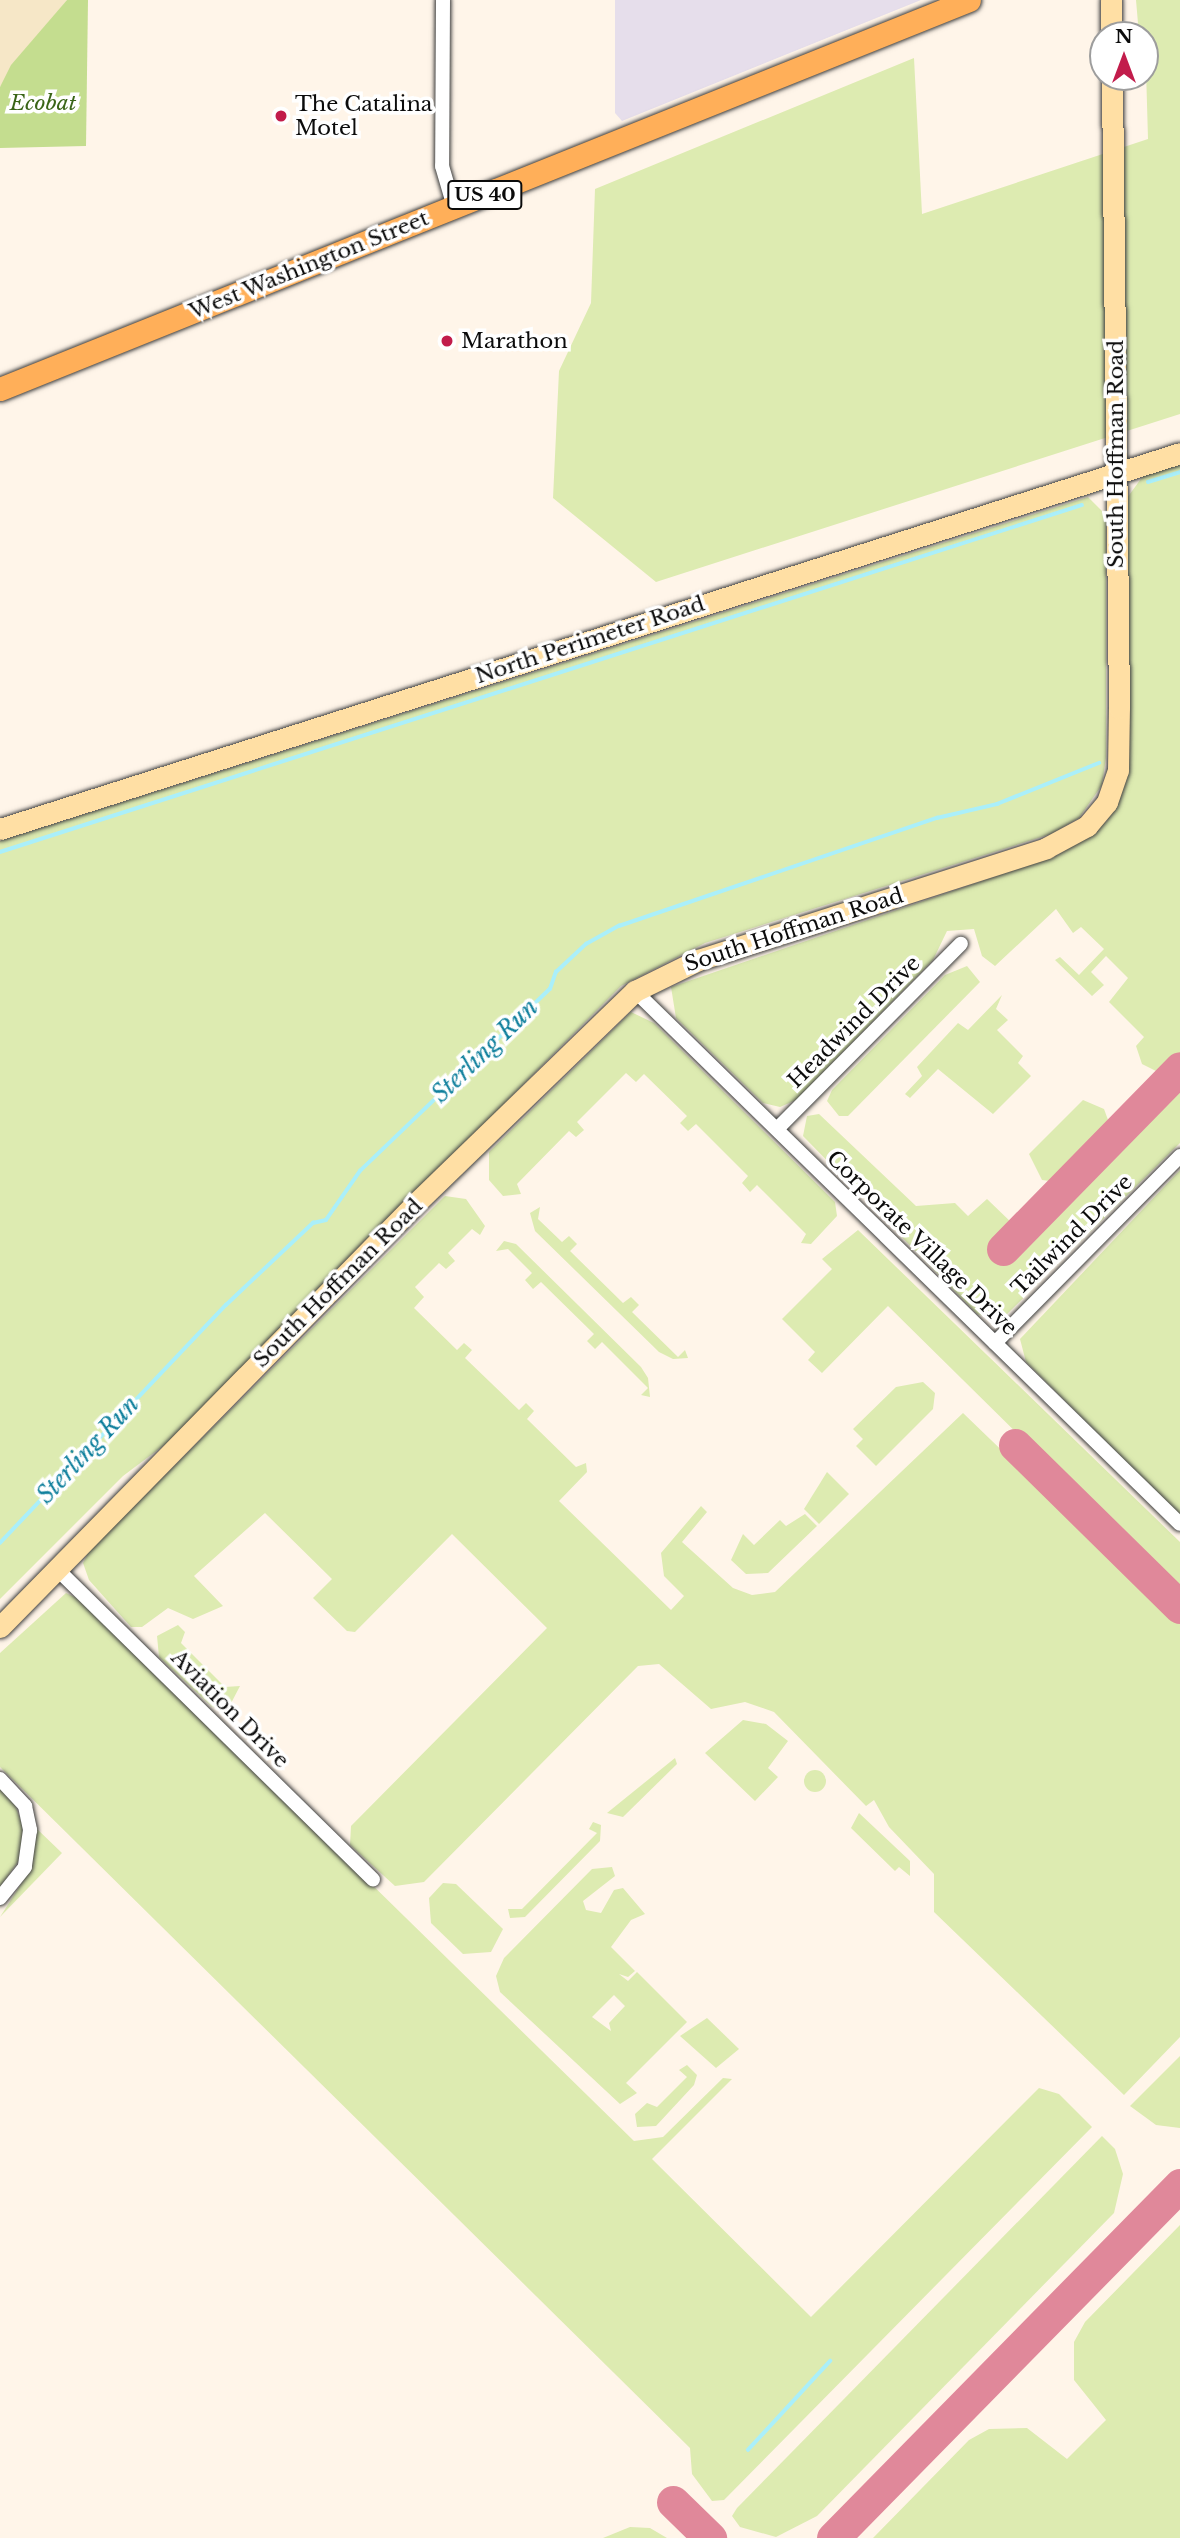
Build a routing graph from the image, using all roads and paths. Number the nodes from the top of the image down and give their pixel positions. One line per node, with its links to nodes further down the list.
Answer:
1 (443, 0): 6 (street)
2 (969, 0): 6 (main road, West Washington Street / US 40)
3 (1111, 0): 4 (street)
4 (1111, 21)
5 (1112, 91): 9 (street, South Hoffman Road)
6 (454, 207): 7 (main road, West Washington Street / US 40)
7 (0, 389)
8 (1180, 453): 9 (street, North Perimeter Road)
9 (1117, 472): 10 (street, North Perimeter Road); 12 (street, South Hoffman Road)
10 (0, 829)
11 (961, 944): 13 (street, Headwind Drive)
12 (635, 991): 13 (street, Corporate Village Drive); 17 (street, South Hoffman Road)
13 (776, 1129): 15 (street, Corporate Village Drive)
14 (1180, 1156): 15 (street, Tailwind Drive)
15 (995, 1343): 16 (street, Corporate Village Drive)
16 (1180, 1524)
17 (57, 1569): 18 (street, South Hoffman Road); 20 (street, Aviation Drive)
18 (0, 1627)
19 (0, 1779): 21 (street)
20 (373, 1880)
21 (0, 1898)

